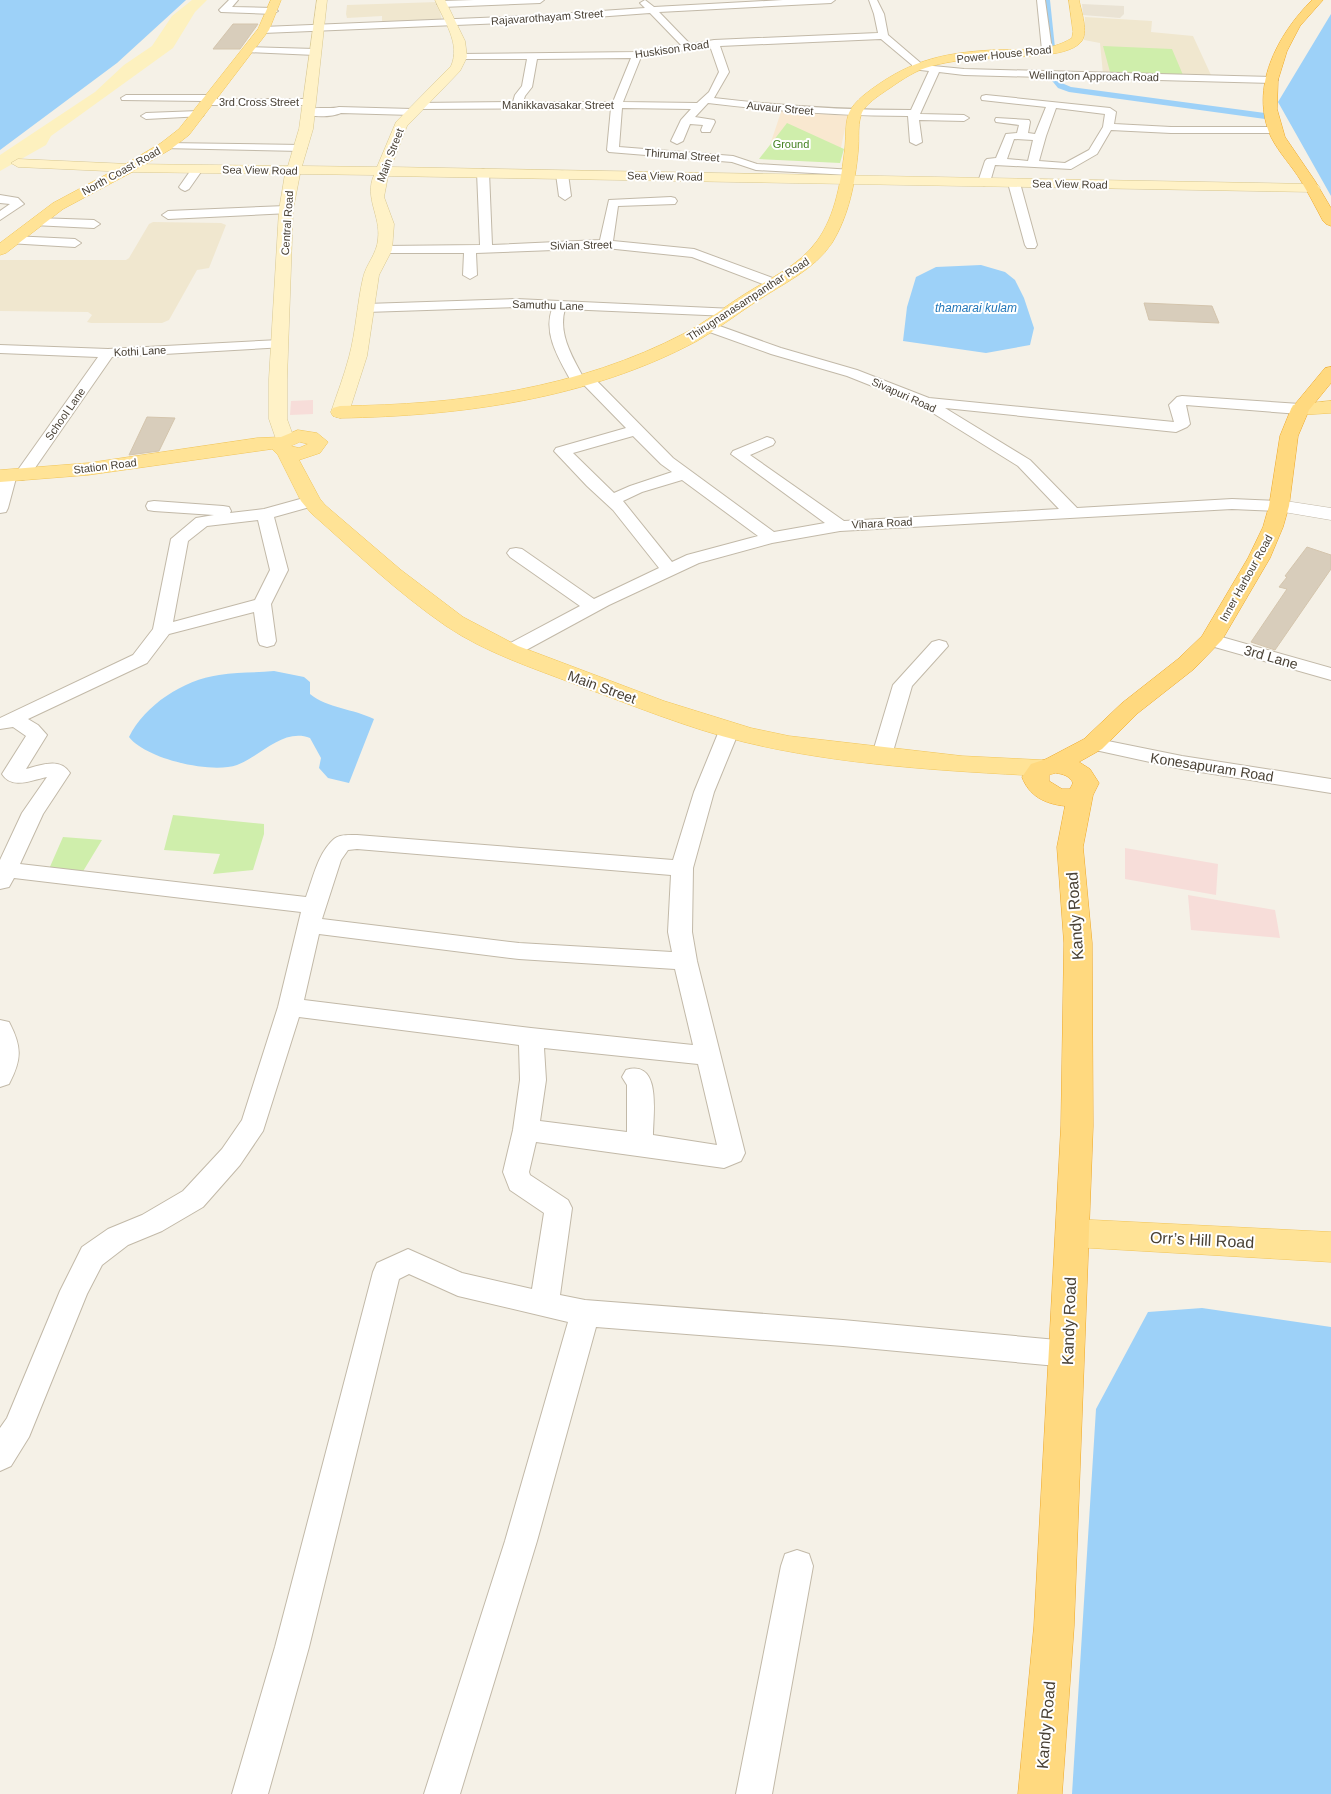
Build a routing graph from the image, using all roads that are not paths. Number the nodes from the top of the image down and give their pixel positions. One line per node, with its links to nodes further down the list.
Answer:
1 (234, 0): 12 (street)
2 (322, 0): 15 (main road, Central Road)
3 (540, 0): 10 (street)
4 (642, 0): 13 (street)
5 (831, 0): 13 (street, Rajavarothayam Street)
6 (873, 0): 17 (street)
7 (1041, 0): 21 (street)
8 (1074, 0): 21 (main road, Power House Road)
9 (1318, 0): 27 (highway)
10 (491, 1): 11 (street)
11 (441, 2): 14 (main road)
12 (275, 5): 16 (main road, North Coast Road)
13 (653, 10): 14 (street, Rajavarothayam Street); 19 (street)
14 (450, 23): 15 (street, Rajavarothayam Street); 25 (main road)
15 (317, 29): 16 (street, Rajavarothayam Street); 22 (main road, Central Road)
16 (263, 30): 20 (main road, North Coast Road)
17 (883, 36): 18 (street, Huskison Road); 26 (street)
18 (714, 43): 19 (street, Huskison Road); 31 (street)
19 (688, 47): 24 (street, Huskison Road)
20 (249, 50): 22 (street); 30 (main road, North Coast Road)
21 (1047, 50): 26 (main road, Power House Road)
22 (315, 52): 34 (main road, Central Road)
23 (533, 55): 24 (street, Huskison Road); 25 (street, Huskison Road); 35 (street)
24 (636, 55): 32 (street, Thirumal Street)
25 (461, 57): 36 (main road, Main Street)
26 (923, 68): 27 (street, Wellington Approach Road); 37 (main road); 39 (street)
27 (1273, 80): 46 (highway)
28 (126, 98): 30 (street, 3rd Cross Street)
29 (986, 98): 33 (street)
30 (210, 100): 34 (street, 3rd Cross Street); 38 (main road, North Coast Road)
31 (703, 103): 32 (street, Manikkavasakar Street); 37 (street, Auvaur Street); 42 (street)
32 (617, 105): 35 (street, Manikkavasakar Street); 53 (street, Thirumal Street)
33 (1052, 105): 44 (street); 48 (street)
34 (309, 107): 36 (street, 3rd Cross Street); 52 (main road, Central Road)
35 (511, 108): 36 (street, Manikkavasakar Street)
36 (415, 109): 60 (main road, Main Street)
37 (854, 113): 39 (street, Auvaur Street); 64 (main road, Thirugnanasampanthar Road)
38 (199, 114): 40 (street); 51 (main road, North Coast Road)
39 (914, 115): 41 (street, Auvaur Street); 50 (street)
40 (146, 116)
41 (964, 118)
42 (686, 120): 45 (street); 49 (street)
43 (1000, 120): 47 (street)
44 (1108, 127): 46 (street); 56 (street)
45 (706, 130)
46 (1275, 130): 68 (highway)
47 (1021, 136): 48 (street); 54 (street)
48 (1040, 137): 56 (street)
49 (677, 141)
50 (916, 142)
51 (166, 146): 52 (street); 57 (main road, North Coast Road)
52 (301, 148): 59 (main road, Central Road)
53 (653, 153): 63 (street); 64 (street, Thirumal Street)
54 (1000, 161): 56 (street); 65 (street)
55 (18, 163): 57 (main road, Sea View Road)
56 (1033, 164)
57 (129, 168): 58 (main road, Sea View Road); 77 (main road, North Coast Road)
58 (197, 170): 59 (main road, Sea View Road); 67 (street)
59 (293, 171): 60 (main road, Sea View Road); 72 (main road, Central Road)
60 (382, 172): 61 (main road, Sea View Road); 85 (main road, Main Street)
61 (484, 172): 62 (main road, Sea View Road); 83 (street)
62 (562, 174): 63 (main road, Sea View Road); 69 (street)
63 (652, 176): 64 (main road, Sea View Road)
64 (848, 176): 65 (main road, Sea View Road); 88 (main road, Thirugnanasampanthar Road)
65 (984, 182): 66 (main road, Sea View Road)
66 (1014, 183): 68 (main road, Sea View Road); 82 (street)
67 (185, 187)
68 (1313, 188): 75 (highway)
69 (565, 196)
70 (0, 200): 74 (street)
71 (671, 201): 81 (street)
72 (286, 210): 73 (street); 93 (main road, Central Road)
73 (168, 215)
74 (0, 216)
75 (1331, 220)
76 (0, 222): 77 (street)
77 (34, 224): 78 (street); 79 (main road, North Coast Road)
78 (94, 224)
79 (12, 240): 80 (street); 84 (main road, North Coast Road)
80 (75, 243)
81 (606, 244): 83 (street, Sivian Street); 88 (street, Sivian Street)
82 (1031, 245)
83 (486, 249): 86 (street, Sivian Street)
84 (0, 250)
85 (384, 250): 86 (street, Sivian Street); 90 (main road, Main Street)
86 (470, 250): 87 (street)
87 (470, 275)
88 (772, 283): 91 (main road, Thirugnanasampanthar Road)
89 (560, 305): 90 (street, Samuthu Lane); 91 (street, Samuthu Lane); 97 (street)
90 (366, 308): 101 (main road, Main Street)
91 (729, 312): 92 (main road, Thirugnanasampanthar Road)
92 (709, 327): 97 (main road, Thirugnanasampanthar Road); 98 (street, Sivapuri Road)
93 (280, 344): 95 (street, Kothi Lane); 104 (main road, Central Road)
94 (0, 349): 95 (street, Kothi Lane)
95 (108, 352): 106 (street, School Lane)
96 (1331, 372): 100 (highway, Inner Harbour Road)
97 (582, 380): 101 (main road, Thirugnanasampanthar Road); 102 (street)
98 (925, 402): 100 (street); 112 (street, Sivapuri Road)
99 (1331, 407): 100 (main road)
100 (1300, 410): 110 (highway, Inner Harbour Road)
101 (340, 412): 104 (main road, Main Street)
102 (636, 430): 105 (street); 108 (street)
103 (767, 442): 115 (street)
104 (297, 444): 106 (main road, Station Road); 107 (main road, Main Street); 107 (main road, Main Street)
105 (684, 474): 108 (street); 116 (street)
106 (10, 476): 111 (street)
107 (306, 492): 113 (street); 125 (main road, Main Street)
108 (612, 500): 118 (street)
109 (154, 506): 113 (street)
110 (1279, 506): 112 (street, Vihara Road); 114 (street); 122 (highway, Inner Harbour Road)
111 (0, 508)
112 (1072, 512): 115 (street, Vihara Road)
113 (265, 514): 119 (street); 121 (street)
114 (1331, 514)
115 (840, 526): 116 (street, Vihara Road)
116 (771, 538): 118 (street, Vihara Road)
117 (516, 553): 120 (street)
118 (668, 570): 120 (street, Vihara Road)
119 (262, 604): 121 (street); 123 (street)
120 (594, 607): 125 (street, Vihara Road)
121 (162, 630): 127 (street)
122 (1210, 640): 126 (street, 3rd Lane); 129 (highway, Inner Harbour Road)
123 (267, 641)
124 (939, 646): 130 (street)
125 (510, 651): 128 (main road, Main Street)
126 (1331, 674)
127 (6, 722): 136 (street)
128 (729, 731): 130 (main road, Main Street); 135 (street)
129 (1093, 744): 131 (highway, Inner Harbour Road); 132 (highway); 133 (street, Konesapuram Road)
130 (882, 755): 131 (main road, Main Street)
131 (1046, 778): 132 (highway); 134 (highway, Kandy Road)
132 (1082, 786): 134 (highway, Kandy Road)
133 (1331, 786)
134 (1070, 847): 147 (highway, Kandy Road)
135 (682, 868): 137 (street); 138 (street)
136 (3, 877): 137 (street)
137 (312, 916): 138 (street); 139 (street)
138 (685, 961): 142 (street)
139 (290, 1007): 141 (street); 152 (street)
140 (0, 1029): 143 (street)
141 (531, 1037): 142 (street); 145 (street)
142 (708, 1056): 146 (street)
143 (0, 1077)
144 (635, 1077): 146 (street)
145 (526, 1130): 146 (street); 149 (street)
146 (640, 1144)
147 (1073, 1233): 148 (main road, Orr’s Hill Road); 151 (highway, Kandy Road)
148 (1331, 1247)
149 (544, 1306): 150 (street); 154 (street)
150 (585, 1314): 151 (street); 155 (street)
151 (1068, 1354): 157 (highway, Kandy Road)
152 (0, 1456)
153 (797, 1566): 156 (street)
154 (250, 1794)
155 (442, 1794)
156 (754, 1794)
157 (1040, 1794)

